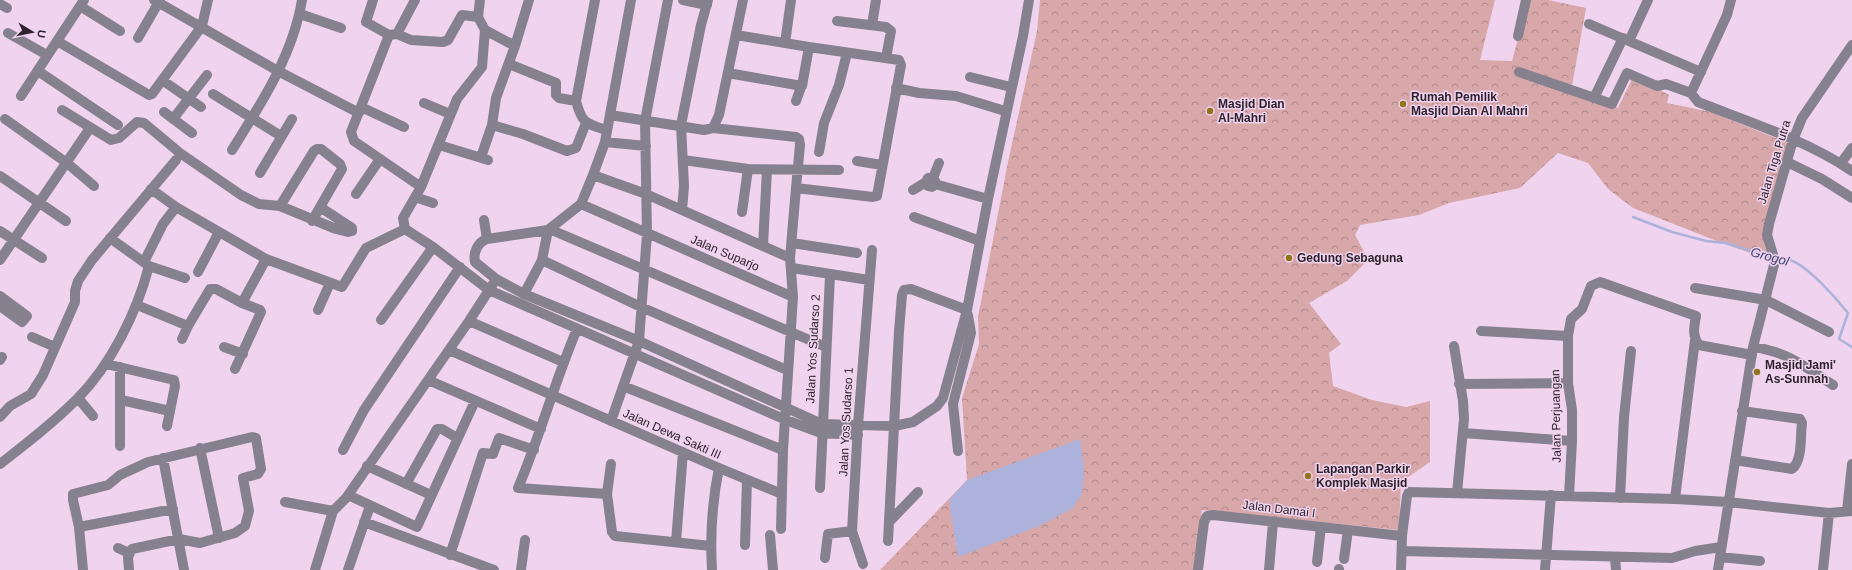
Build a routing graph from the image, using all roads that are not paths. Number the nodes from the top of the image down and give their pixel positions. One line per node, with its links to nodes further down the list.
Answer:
1 (208, 0): 26 (street)
2 (302, 0): 21 (street)
3 (373, 0): 31 (street)
4 (415, 0): 31 (street)
5 (480, 0): 22 (street)
6 (529, 0): 39 (street)
7 (595, 0): 61 (street)
8 (631, 0): 70 (street)
9 (668, 0): 74 (street)
10 (683, 0): 20 (street)
11 (743, 0): 32 (street)
12 (792, 0): 37 (street)
13 (876, 0): 25 (street)
14 (1029, 0): 54 (street)
15 (1526, 0): 33 (street)
16 (1648, 0): 35 (street)
17 (1731, 0): 49 (street)
18 (158, 1): 26 (street); 34 (street)
19 (82, 3): 29 (street); 36 (street)
20 (708, 3): 79 (street)
21 (300, 14): 27 (street); 46 (street)
22 (478, 17): 28 (street); 31 (street)
23 (837, 21): 25 (street)
24 (1589, 24): 35 (street)
25 (872, 25): 43 (street)
26 (202, 26): 46 (street); 52 (street)
27 (341, 28)
28 (485, 30): 39 (street); 69 (street)
29 (120, 31)
30 (8, 33): 42 (street)
31 (393, 35): 66 (street)
32 (736, 35): 37 (street); 47 (street)
33 (1518, 36)
34 (138, 38)
35 (1626, 39): 49 (street); 59 (street)
36 (58, 41): 42 (street); 52 (street)
37 (785, 44): 40 (street)
38 (1852, 45): 86 (street, Jalan Tiga Putra)
39 (516, 46): 44 (street)
40 (809, 48): 41 (street); 53 (street)
41 (847, 53): 43 (street); 92 (street)
42 (47, 55): 45 (street)
43 (886, 58): 55 (street)
44 (509, 64): 61 (street); 78 (street)
45 (38, 71): 58 (street); 77 (street)
46 (278, 71): 66 (street); 71 (street)
47 (728, 72): 53 (street); 82 (street)
48 (1519, 72): 59 (street)
49 (1701, 72): 56 (street)
50 (207, 75): 60 (street)
51 (970, 77): 54 (street)
52 (162, 80): 60 (street)
53 (801, 87): 62 (street)
54 (1011, 87): 67 (street)
55 (896, 88): 67 (street); 101 (street)
56 (1691, 93): 59 (street); 86 (street)
57 (213, 94): 71 (street)
58 (21, 96)
59 (1594, 98)
60 (189, 99): 64 (street); 72 (street)
61 (576, 101): 76 (street)
62 (796, 101)
63 (424, 103): 69 (street)
64 (201, 107)
65 (62, 110): 81 (street)
66 (360, 110): 80 (street); 93 (street)
67 (1005, 111): 120 (street)
68 (164, 112): 72 (street)
69 (450, 114): 88 (street)
70 (610, 115): 74 (street); 83 (street)
71 (252, 118): 85 (street); 91 (street)
72 (173, 119): 84 (street)
73 (292, 119): 85 (street)
74 (645, 121): 79 (street); 89 (street)
75 (2, 123): 98 (street)
76 (586, 123): 78 (street); 83 (street)
77 (118, 125)
78 (492, 125): 88 (street)
79 (681, 125): 82 (street); 95 (street)
80 (404, 127)
81 (90, 128): 98 (street); 124 (street)
82 (713, 128): 104 (street)
83 (606, 130): 87 (street)
84 (192, 133)
85 (281, 136): 107 (street)
86 (1793, 140): 97 (street, Jalan Tiga Putra); 100 (street)
87 (605, 142): 89 (street); 109 (street)
88 (439, 145): 112 (street)
89 (646, 146): 117 (street)
90 (1852, 148): 100 (street)
91 (232, 150)
92 (819, 152)
93 (380, 159): 112 (street); 116 (street)
94 (176, 160): 114 (street)
95 (683, 160): 102 (street); 127 (street)
96 (857, 161): 101 (street)
97 (1787, 162): 119 (street); 167 (street, Jalan Tiga Putra)
98 (67, 163): 111 (street); 122 (street)
99 (939, 163): 110 (street)
100 (1841, 163): 106 (street)
101 (882, 165): 113 (street)
102 (748, 169): 103 (street); 128 (street)
103 (767, 170): 104 (street); 143 (street)
104 (797, 170): 105 (street); 113 (street)
105 (839, 170)
106 (1852, 170)
107 (260, 173)
108 (0, 176): 122 (street)
109 (593, 176): 117 (street); 123 (street)
110 (931, 181): 115 (street); 120 (street)
111 (94, 186)
112 (421, 187): 118 (street)
113 (796, 188): 142 (street)
114 (151, 189): 125 (street); 138 (street)
115 (913, 190)
116 (356, 194)
117 (646, 194): 127 (street); 137 (street)
118 (415, 197): 121 (street); 133 (street)
119 (1852, 198)
120 (988, 199): 141 (street)
121 (433, 203)
122 (40, 204): 131 (street); 140 (street)
123 (581, 204): 134 (street); 137 (street, Jalan Suparjo)
124 (280, 206): 126 (street); 132 (street)
125 (176, 208): 136 (street); 152 (street)
126 (320, 208): 132 (street); 132 (street)
127 (682, 210): 143 (street)
128 (742, 212)
129 (914, 217): 141 (street)
130 (484, 220): 139 (street)
131 (66, 221)
132 (312, 221)
133 (405, 229): 144 (street); 161 (street)
134 (548, 230): 139 (street); 151 (street); 155 (street)
135 (0, 231): 140 (street)
136 (219, 232): 149 (street); 156 (street)
137 (647, 234): 155 (street); 166 (street, Jalan Suparjo)
138 (110, 238): 152 (street); 187 (street)
139 (487, 239): 159 (street)
140 (14, 240): 147 (street); 150 (street)
141 (980, 241): 173 (street)
142 (792, 243): 146 (street); 148 (street)
143 (763, 246): 148 (street)
144 (433, 247): 153 (street); 174 (street)
145 (872, 250): 160 (street, Jalan Yos Sudarso 1)
146 (857, 253)
147 (42, 258)
148 (790, 258): 154 (street)
149 (266, 259): 161 (street); 168 (street)
150 (0, 260)
151 (542, 260): 164 (street); 171 (street)
152 (147, 264): 158 (street); 169 (street)
153 (460, 267): 163 (street); 226 (street)
154 (792, 268): 157 (street); 166 (street)
155 (644, 269): 171 (street); 179 (street)
156 (198, 272)
157 (830, 275): 160 (street); 189 (street, Jalan Yos Sudarso 2)
158 (185, 278)
159 (496, 279): 163 (street); 164 (street)
160 (868, 280): 220 (street, Jalan Yos Sudarso 1)
161 (330, 283): 172 (street)
162 (1695, 288): 167 (street)
163 (489, 290): 175 (street); 177 (street)
164 (524, 294): 185 (street)
165 (0, 296): 170 (street)
166 (793, 296): 179 (street)
167 (1766, 300): 180 (street); 192 (street)
168 (242, 302): 176 (street); 193 (street)
169 (137, 305): 176 (street); 196 (street)
170 (0, 306)
171 (641, 307): 185 (street); 199 (street)
172 (318, 310)
173 (967, 310): 217 (street); 217 (street); 229 (street)
174 (381, 320)
175 (470, 321): 190 (street); 195 (street)
176 (188, 326): 183 (street)
177 (577, 329): 194 (street); 195 (street)
178 (1481, 331): 181 (street)
179 (791, 332): 189 (street); 199 (street)
180 (1829, 332)
181 (1568, 336): 184 (street, Jalan Perjuangan); 201 (street, Jalan Perjuangan)
182 (32, 338): 187 (street)
183 (182, 339)
184 (1695, 340): 192 (street); 250 (street)
185 (639, 341): 194 (street); 209 (street)
186 (1454, 346): 202 (street)
187 (55, 347): 213 (street)
188 (224, 347): 193 (street)
189 (826, 347): 218 (street, Jalan Yos Sudarso 2)
190 (449, 350): 200 (street); 205 (street, Jalan Dewa Sakti III)
191 (1632, 351): 249 (street)
192 (1753, 351): 203 (street); 210 (street)
193 (242, 354): 198 (street)
194 (636, 355): 204 (street); 214 (street)
195 (563, 362): 205 (street)
196 (106, 364): 197 (street); 206 (street)
197 (120, 367): 207 (street); 211 (street)
198 (235, 368)
199 (788, 370): 209 (street)
200 (428, 380): 208 (street); 236 (street)
201 (1568, 383): 202 (street); 223 (street, Jalan Perjuangan)
202 (1459, 384): 221 (street)
203 (1833, 385)
204 (623, 386): 215 (street); 228 (street)
205 (553, 395): 215 (street, Jalan Dewa Sakti III); 219 (street)
206 (78, 398): 212 (street); 233 (street)
207 (121, 400): 211 (street); 224 (street)
208 (475, 401): 219 (street); 222 (street)
209 (786, 407): 214 (street); 218 (street)
210 (1742, 410): 232 (street); 232 (street)
211 (170, 411): 216 (street)
212 (93, 416)
213 (0, 417)
214 (786, 420): 218 (street); 228 (street)
215 (611, 421): 230 (street, Jalan Dewa Sakti III)
216 (167, 426)
217 (894, 426): 220 (street); 259 (street)
218 (822, 428): 220 (street); 240 (street, Jalan Yos Sudarso 2)
219 (541, 429): 227 (street)
220 (858, 430): 265 (street, Jalan Yos Sudarso 1)
221 (1463, 433): 223 (street); 242 (street)
222 (457, 438): 239 (street); 247 (street)
223 (1572, 441): 248 (street, Jalan Perjuangan)
224 (120, 446)
225 (200, 448): 231 (street); 268 (street); 268 (street)
226 (343, 450)
227 (534, 450): 243 (street); 279 (street)
228 (783, 450): 244 (street)
229 (958, 451)
230 (683, 452): 237 (street, Jalan Dewa Sakti III); 272 (street)
231 (163, 458): 254 (street); 261 (street)
232 (1735, 460): 252 (street)
233 (0, 464)
234 (611, 464): 243 (street)
235 (1852, 464): 256 (street)
236 (368, 466): 239 (street); 245 (street)
237 (719, 468): 238 (street, Jalan Dewa Sakti III); 274 (street)
238 (747, 480): 244 (street, Jalan Dewa Sakti III); 273 (street)
239 (406, 484): 247 (street)
240 (820, 488)
241 (918, 492): 259 (street)
242 (1457, 493): 246 (street); 267 (street)
243 (607, 494): 272 (street)
244 (782, 494): 263 (street)
245 (348, 495): 253 (street); 255 (street)
246 (1551, 495): 248 (street); 280 (street)
247 (431, 496): 253 (street)
248 (1569, 496): 249 (street)
249 (1620, 498): 250 (street)
250 (1675, 500): 252 (street)
251 (285, 502): 255 (street)
252 (1728, 502): 257 (street); 277 (street)
253 (370, 506): 258 (street)
254 (173, 509): 261 (street); 269 (street)
255 (333, 511): 290 (street)
256 (1849, 511): 257 (street)
257 (1829, 513): 302 (street)
258 (364, 522): 279 (street); 291 (street)
259 (889, 522): 271 (street)
260 (1273, 522): 262 (street, Jalan Damai I); 296 (street, Jalan Damai I); 297 (street)
261 (79, 527): 287 (street)
262 (1321, 527): 264 (street, Jalan Damai I); 285 (street)
263 (781, 529)
264 (1348, 530): 267 (street, Jalan Damai I); 283 (street)
265 (852, 531): 282 (street); 286 (street, Jalan Yos Sudarso 1)
266 (770, 535): 295 (street)
267 (1402, 536): 276 (street)
268 (219, 538): 269 (street)
269 (179, 539): 278 (street); 289 (street)
270 (525, 540): 293 (street)
271 (888, 541)
272 (676, 542): 274 (street)
273 (745, 545)
274 (711, 546): 294 (street)
275 (118, 548): 278 (street)
276 (1403, 551): 280 (street); 298 (street)
277 (1720, 552): 281 (street); 284 (street); 301 (street)
278 (129, 553): 288 (street)
279 (450, 555): 292 (street)
280 (1546, 556): 281 (street); 299 (street)
281 (1615, 557): 300 (street)
282 (825, 558)
283 (1344, 559)
284 (1760, 561)
285 (1317, 562)
286 (863, 564)
287 (83, 570)
288 (129, 570)
289 (184, 570)
290 (315, 570)
291 (348, 570)
292 (494, 570)
293 (521, 570)
294 (712, 570)
295 (773, 570)
296 (1198, 570)
297 (1269, 570)
298 (1401, 570)
299 (1545, 570)
300 (1616, 570)
301 (1718, 570)
302 (1823, 570)

